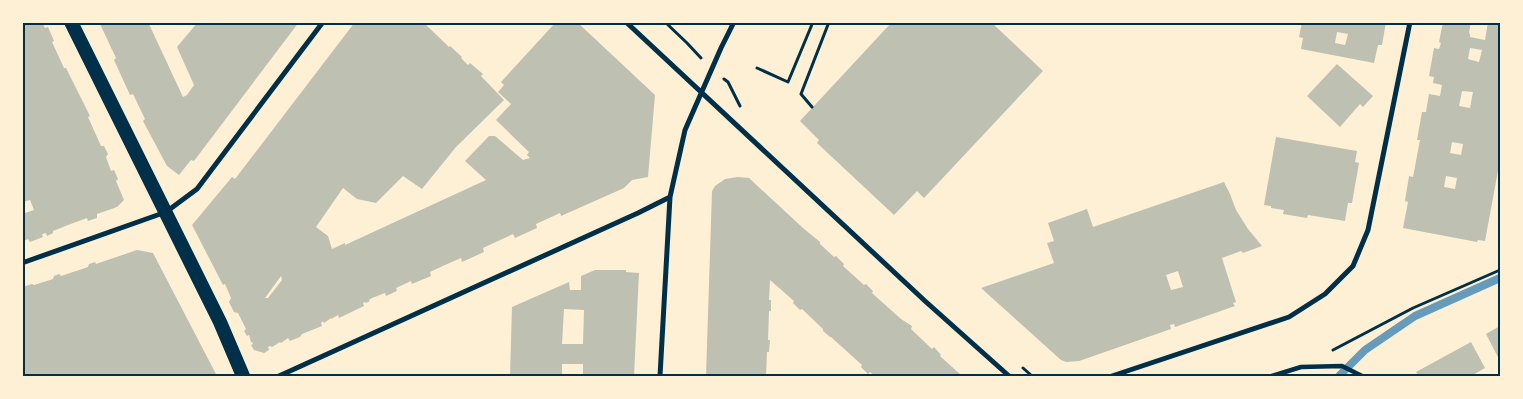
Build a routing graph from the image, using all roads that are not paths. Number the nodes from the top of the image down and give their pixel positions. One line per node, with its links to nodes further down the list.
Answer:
1 (71, 22): 8 (highway)
2 (323, 22): 8 (street)
3 (626, 22): 6 (street)
4 (734, 22): 6 (street)
5 (1410, 22): 14 (street)
6 (702, 92): 7 (street); 13 (street)
7 (670, 198): 11 (street); 12 (street)
8 (166, 212): 9 (street); 10 (highway)
9 (22, 263)
10 (243, 376)
11 (279, 376)
12 (660, 376)
13 (1009, 376)
14 (1112, 376)
15 (1272, 376): 16 (street)
16 (1361, 376)

